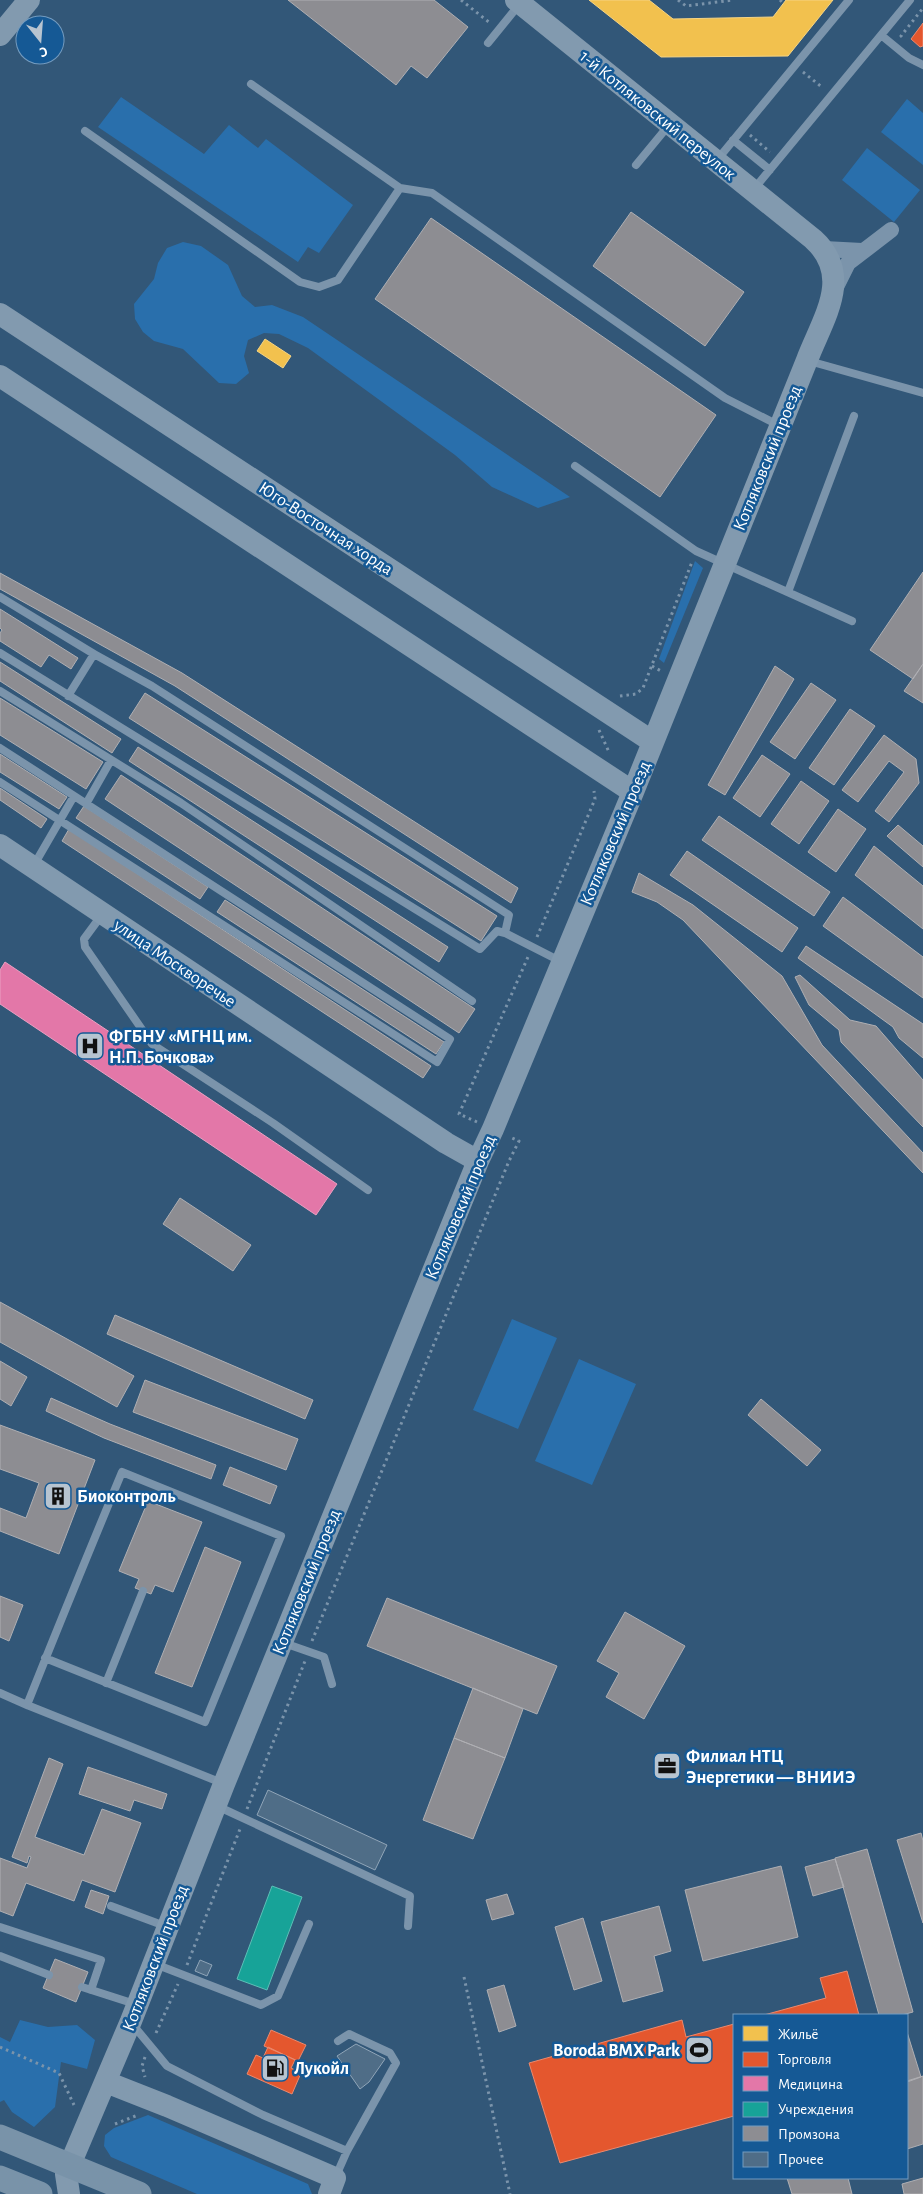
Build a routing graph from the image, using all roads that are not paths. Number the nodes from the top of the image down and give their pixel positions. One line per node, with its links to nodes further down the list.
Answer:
1 (29, 0): 5 (main road)
2 (849, 0): 12 (lane)
3 (910, 0): 6 (lane)
4 (518, 2): 7 (lane); 10 (main road, 1-й Котляковский переулок)
5 (0, 35)
6 (882, 35): 8 (lane); 15 (lane)
7 (488, 43)
8 (923, 65)
9 (251, 84): 16 (lane)
10 (670, 124): 13 (main road, 1-й Котляковский переулок); 14 (lane)
11 (85, 131): 16 (lane)
12 (734, 140): 13 (lane); 15 (lane)
13 (716, 161): 17 (main road, 1-й Котляковский переулок)
14 (636, 165)
15 (770, 170): 17 (lane)
16 (400, 188): 28 (lane)
17 (752, 191): 18 (main road, 1-й Котляковский переулок)
18 (801, 230): 20 (main road, Котляковский проезд)
19 (891, 230): 21 (street)
20 (824, 249): 21 (street); 22 (main road, Котляковский проезд)
21 (862, 251): 22 (street)
22 (831, 298): 24 (main road, Котляковский проезд)
23 (0, 314): 38 (main road, Юго-Восточная хорда)
24 (807, 360): 26 (lane); 28 (main road, Котляковский проезд)
25 (0, 376): 42 (main road)
26 (923, 393)
27 (854, 416): 31 (lane)
28 (780, 426): 30 (main road, Котляковский проезд)
29 (575, 466): 30 (lane)
30 (723, 564): 31 (lane); 38 (main road, Котляковский проезд)
31 (788, 592): 33 (lane)
32 (0, 596): 35 (lane)
33 (852, 621)
34 (0, 653): 37 (lane)
35 (94, 654): 37 (lane); 49 (lane)
36 (0, 691): 40 (lane)
37 (68, 696): 49 (lane)
38 (653, 742): 42 (main road, Котляковский проезд)
39 (0, 748): 43 (lane)
40 (111, 760): 44 (lane); 51 (lane)
41 (0, 782): 45 (lane)
42 (633, 792): 50 (main road, Котляковский проезд)
43 (74, 796): 44 (lane); 45 (lane)
44 (86, 804): 45 (lane)
45 (61, 821): 47 (lane)
46 (0, 845): 47 (main road, улица Москворечье)
47 (34, 867): 48 (main road, улица Москворечье)
48 (103, 915): 52 (main road, улица Москворечье); 53 (lane)
49 (505, 933): 50 (lane)
50 (562, 962): 52 (main road, Котляковский проезд)
51 (472, 1001)
52 (478, 1161): 55 (main road, Котляковский проезд)
53 (368, 1190)
54 (143, 1591): 57 (lane)
55 (282, 1643): 58 (lane); 61 (main road, Котляковский проезд)
56 (46, 1658): 57 (lane); 57 (lane); 60 (lane)
57 (106, 1683)
58 (332, 1684)
59 (0, 1694): 60 (lane)
60 (27, 1705): 61 (lane)
61 (224, 1784): 62 (main road, Котляковский проезд)
62 (215, 1805): 65 (lane); 67 (main road, Котляковский проезд)
63 (111, 1906): 67 (lane)
64 (309, 1924): 69 (lane)
65 (408, 1926)
66 (0, 1927): 72 (lane)
67 (167, 1927): 69 (main road, Котляковский проезд)
68 (0, 1956): 70 (lane)
69 (154, 1964): 73 (main road, Котляковский проезд)
70 (49, 1975)
71 (82, 1987): 72 (lane)
72 (91, 1990): 73 (lane)
73 (134, 2013): 75 (main road, Котляковский проезд); 77 (lane)
74 (338, 2041): 77 (lane)
75 (106, 2082): 78 (main road, Котляковский проезд); 80 (main road)
76 (0, 2137): 78 (main road)
77 (348, 2150): 80 (lane)
78 (70, 2166): 82 (main road, Котляковский проезд); 83 (main road)
79 (0, 2178): 81 (main road)
80 (332, 2186)
81 (40, 2194)
82 (69, 2194)
83 (139, 2194)

